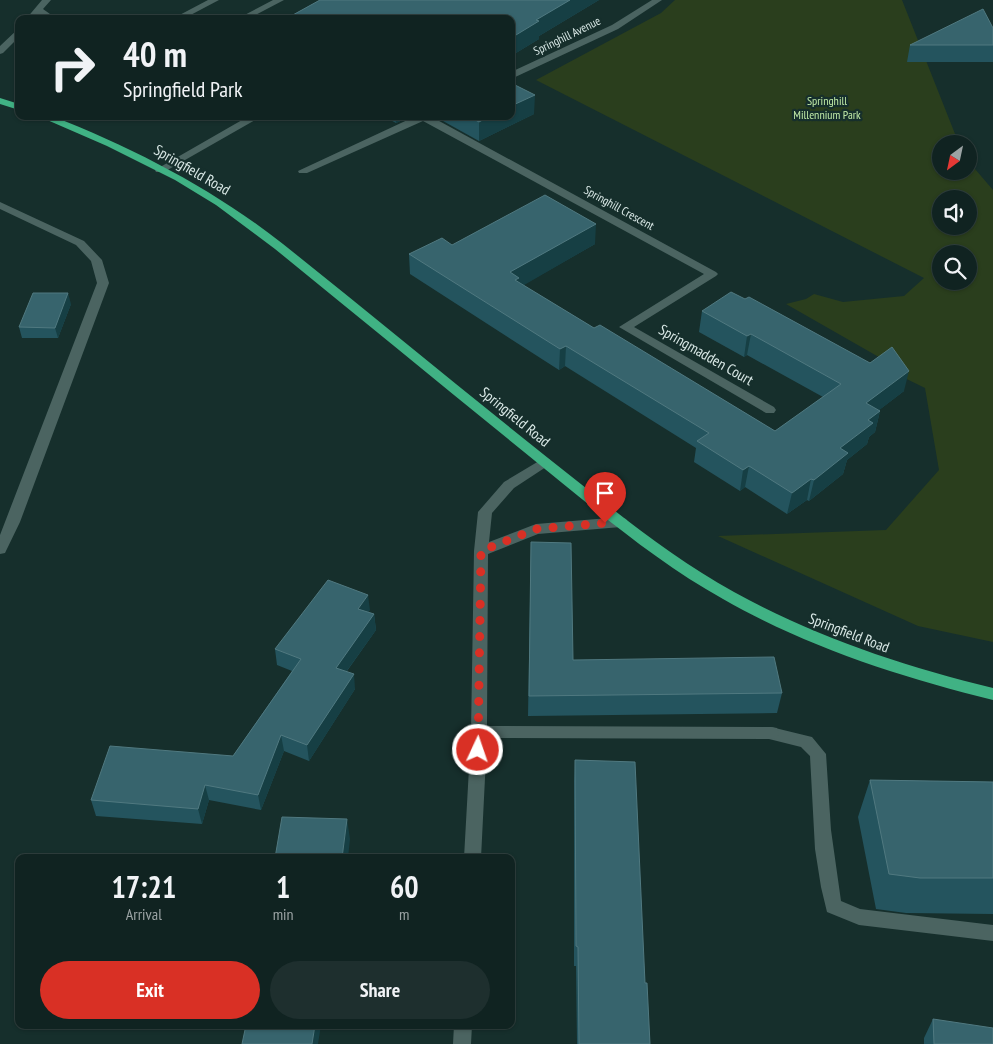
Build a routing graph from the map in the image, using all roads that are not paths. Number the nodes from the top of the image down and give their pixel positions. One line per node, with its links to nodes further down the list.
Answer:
1 (47, 0): 5 (street)
2 (215, 0): 8 (street)
3 (280, 0): 9 (street)
4 (658, 0): 13 (street, Springhill Avenue)
5 (38, 10): 6 (street); 7 (street)
6 (34, 15)
7 (46, 15)
8 (184, 15)
9 (249, 15)
10 (15, 35): 11 (street)
11 (0, 51)
12 (515, 67): 13 (street)
13 (524, 70): 14 (street, Springhill Avenue)
14 (515, 74)
15 (0, 101): 16 (highway)
16 (15, 107)
17 (53, 120): 21 (highway, Springfield Road)
18 (250, 120): 21 (street)
19 (417, 120): 22 (street)
20 (430, 120): 24 (street, Springhill Crescent)
21 (160, 170): 26 (highway, Springfield Road)
22 (303, 171)
23 (0, 205): 28 (street)
24 (625, 327): 25 (street, Springmadden Court)
25 (770, 410)
26 (544, 462): 27 (highway, Springfield Road); 29 (street)
27 (620, 522): 29 (street); 30 (highway, Springfield Road)
28 (0, 550)
29 (481, 551): 31 (street)
30 (993, 694)
31 (479, 732): 32 (street); 33 (street)
32 (472, 854)
33 (993, 933)
34 (463, 1029): 35 (street)
35 (462, 1044)

